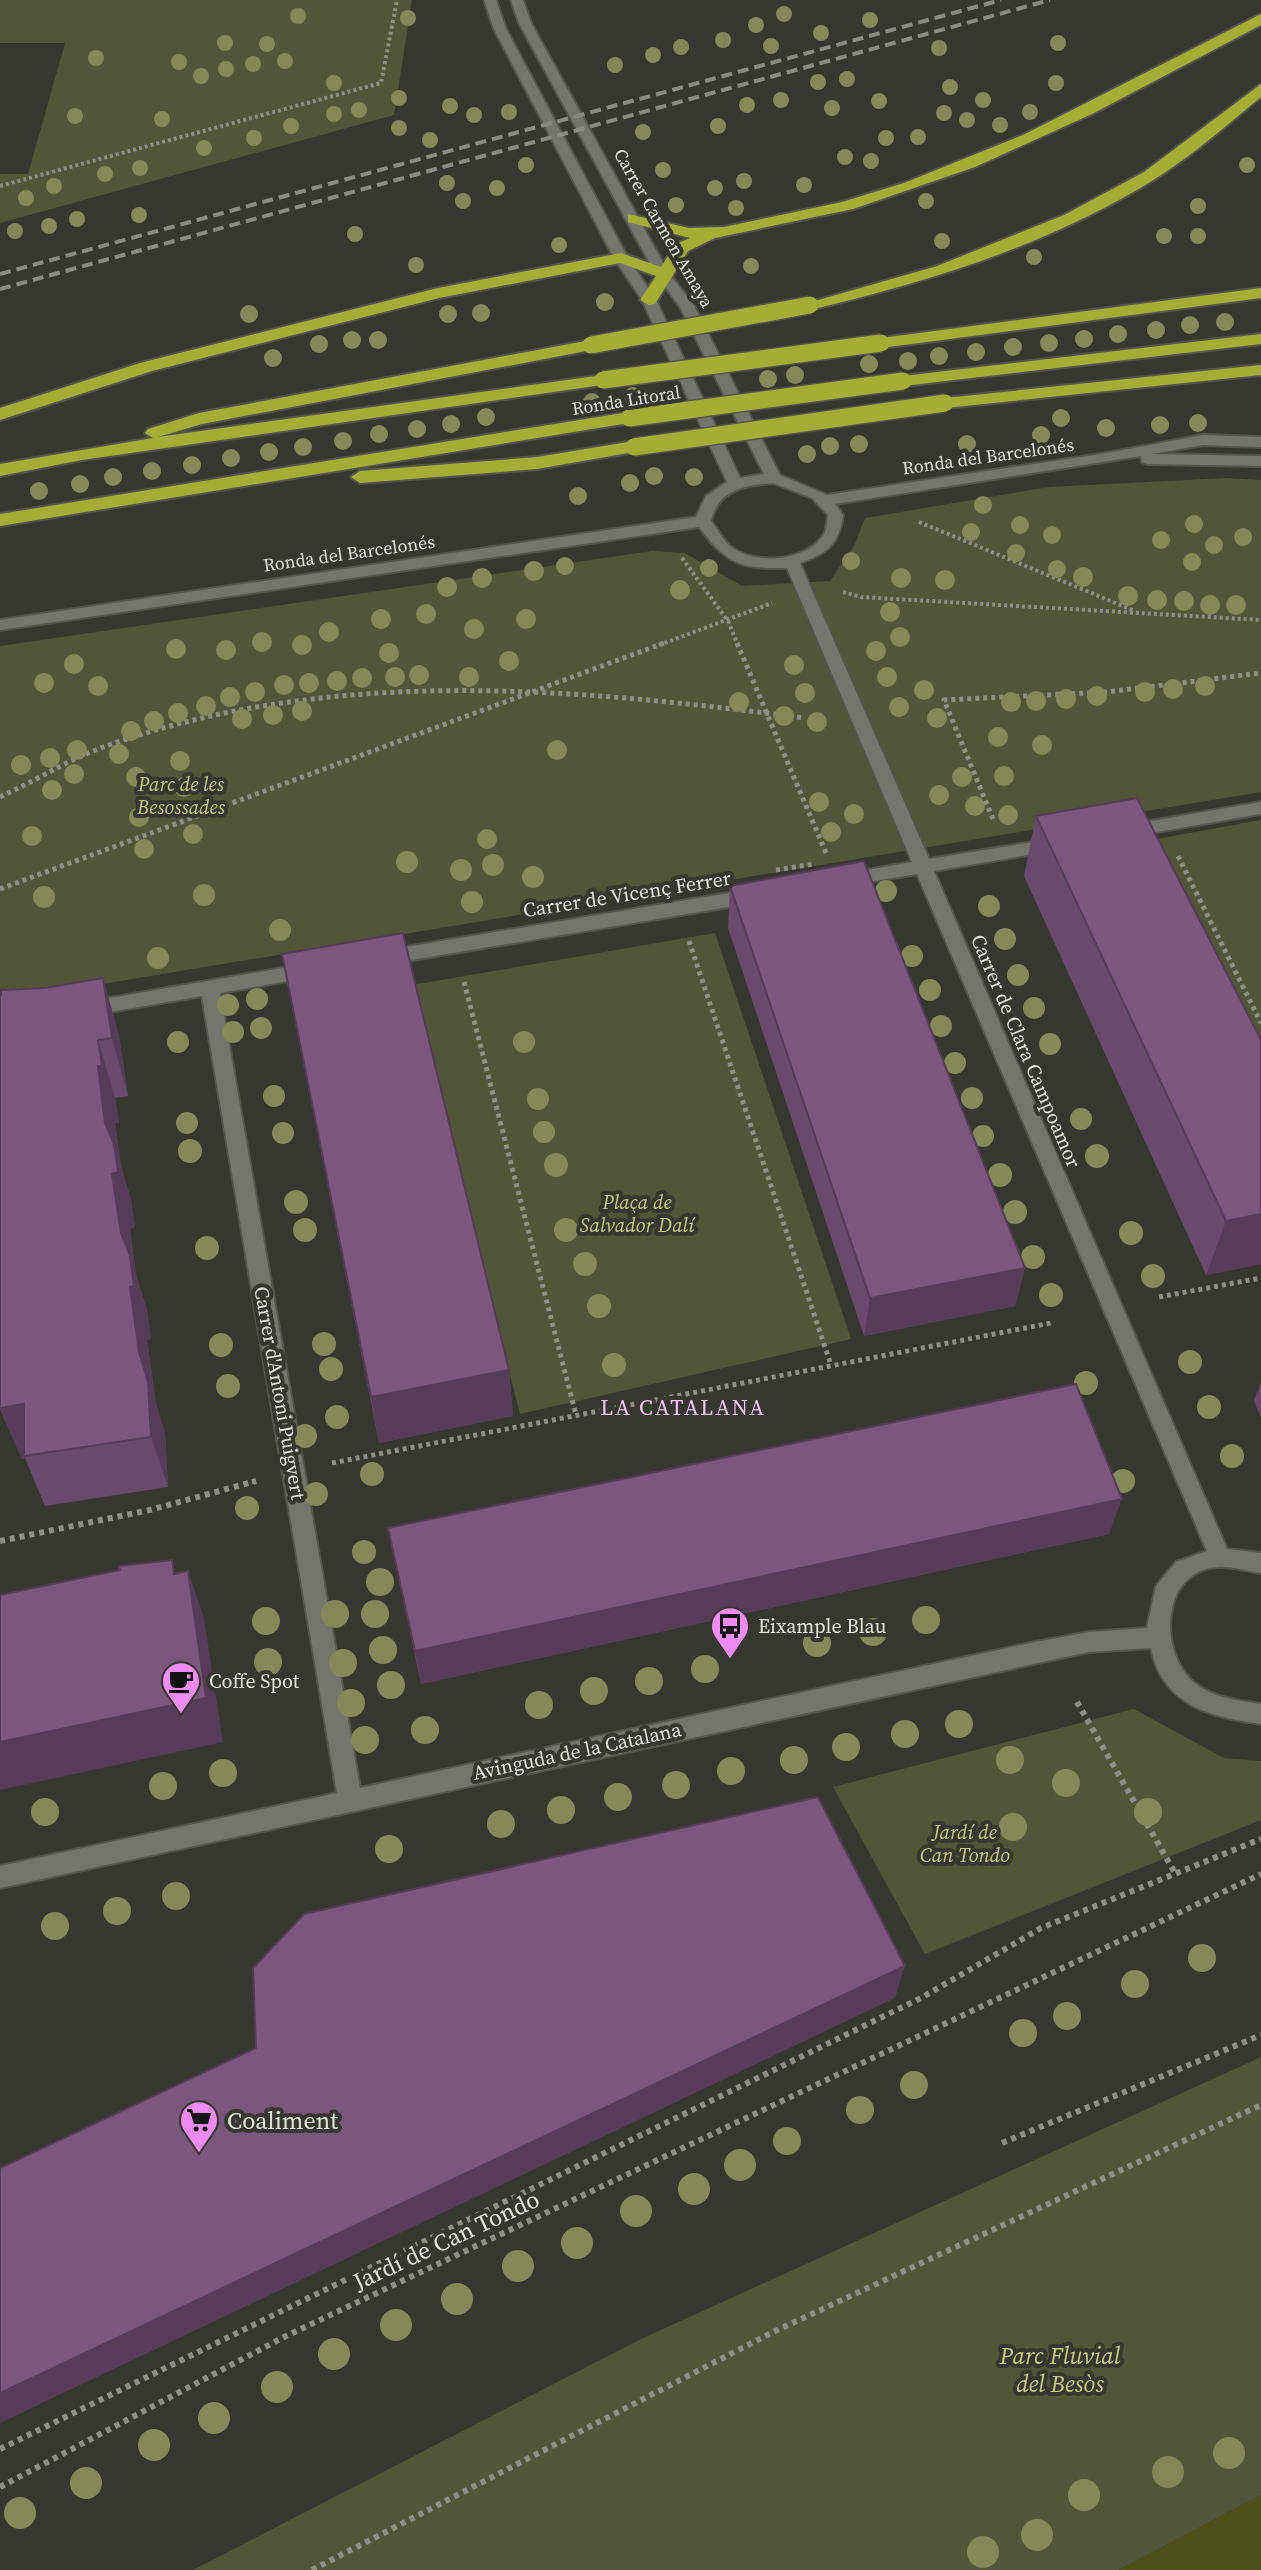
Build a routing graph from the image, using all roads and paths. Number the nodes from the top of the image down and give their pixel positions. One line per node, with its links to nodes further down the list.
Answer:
1 (397, 0): 6 (path)
2 (490, 0): 9 (street)
3 (517, 0): 7 (street, Carrer Carmen Amaya)
4 (1261, 19): 8 (highway)
5 (1261, 89): 17 (highway, bridge)
6 (0, 186)
7 (634, 218): 8 (highway); 10 (street, Carrer Carmen Amaya)
8 (710, 235): 10 (highway)
9 (621, 258): 10 (highway); 12 (street); 15 (highway)
10 (662, 273): 12 (highway); 21 (street, Carrer Carmen Amaya)
11 (1261, 293): 17 (highway, Ronda Litoral, bridge)
12 (649, 300): 23 (street)
13 (1261, 339): 22 (highway, Ronda Litoral, bridge)
14 (1261, 370): 22 (highway, bridge)
15 (0, 414)
16 (1261, 442): 18 (street, Ronda del Barcelonés)
17 (82, 454): 20 (highway, Ronda Litoral)
18 (1107, 458): 19 (street, Ronda del Barcelonés); 24 (street, Ronda del Barcelonés)
19 (1261, 461)
20 (0, 470)
21 (774, 478): 23 (street); 24 (street)
22 (261, 481): 25 (highway, Ronda Litoral)
23 (735, 484): 27 (street)
24 (828, 500): 29 (street)
25 (0, 520)
26 (914, 520): 31 (path)
27 (703, 521): 29 (street); 34 (street, Ronda del Barcelonés)
28 (675, 546): 33 (path)
29 (792, 562): 30 (street, Carrer de Clara Campoamor)
30 (806, 592): 31 (path); 33 (path); 46 (street, Carrer de Clara Campoamor)
31 (1139, 613): 32 (path)
32 (1261, 620)
33 (728, 621): 36 (path); 37 (path)
34 (0, 625)
35 (1261, 673): 44 (path)
36 (538, 691): 37 (path); 39 (path); 48 (path)
37 (767, 713): 38 (path); 45 (path)
38 (805, 718)
39 (0, 797)
40 (1261, 808): 41 (street)
41 (1162, 825): 42 (street); 56 (path)
42 (1110, 834)
43 (1075, 840): 44 (street)
44 (1004, 853): 46 (street)
45 (829, 861)
46 (924, 868): 47 (street); 64 (street, Carrer de Clara Campoamor)
47 (825, 883)
48 (0, 889)
49 (766, 893): 50 (street, Carrer de Vicenç Ferrer)
50 (678, 908): 51 (street, Carrer de Vicenç Ferrer); 60 (path)
51 (455, 946): 52 (street, Carrer de Vicenç Ferrer); 61 (path)
52 (363, 961)
53 (333, 967): 54 (street)
54 (210, 987): 55 (street); 62 (street, Carrer d'Antoni Puigvert)
55 (75, 1011)
56 (1261, 1023)
57 (1261, 1278): 58 (path)
58 (1159, 1297)
59 (1051, 1323): 60 (path)
60 (831, 1365): 61 (path)
61 (576, 1415): 62 (path)
62 (294, 1470): 63 (path); 69 (street, Carrer d'Antoni Puigvert)
63 (0, 1541)
64 (1220, 1557): 65 (street); 66 (street)
65 (1261, 1563)
66 (1156, 1638): 68 (street); 69 (street, Avinguda de la Catalana)
67 (1077, 1702): 71 (path)
68 (1261, 1714)
69 (350, 1799): 73 (street, Avinguda de la Catalana)
70 (1261, 1839): 71 (path, Jardí de Can Tondo)
71 (1175, 1873): 77 (path, Jardí de Can Tondo)
72 (1261, 1874): 78 (path, Jardí de Can Tondo)
73 (0, 1877)
74 (1261, 2035): 76 (path)
75 (1261, 2105): 79 (path)
76 (1002, 2143)
77 (0, 2449)
78 (0, 2487)
79 (312, 2570)

